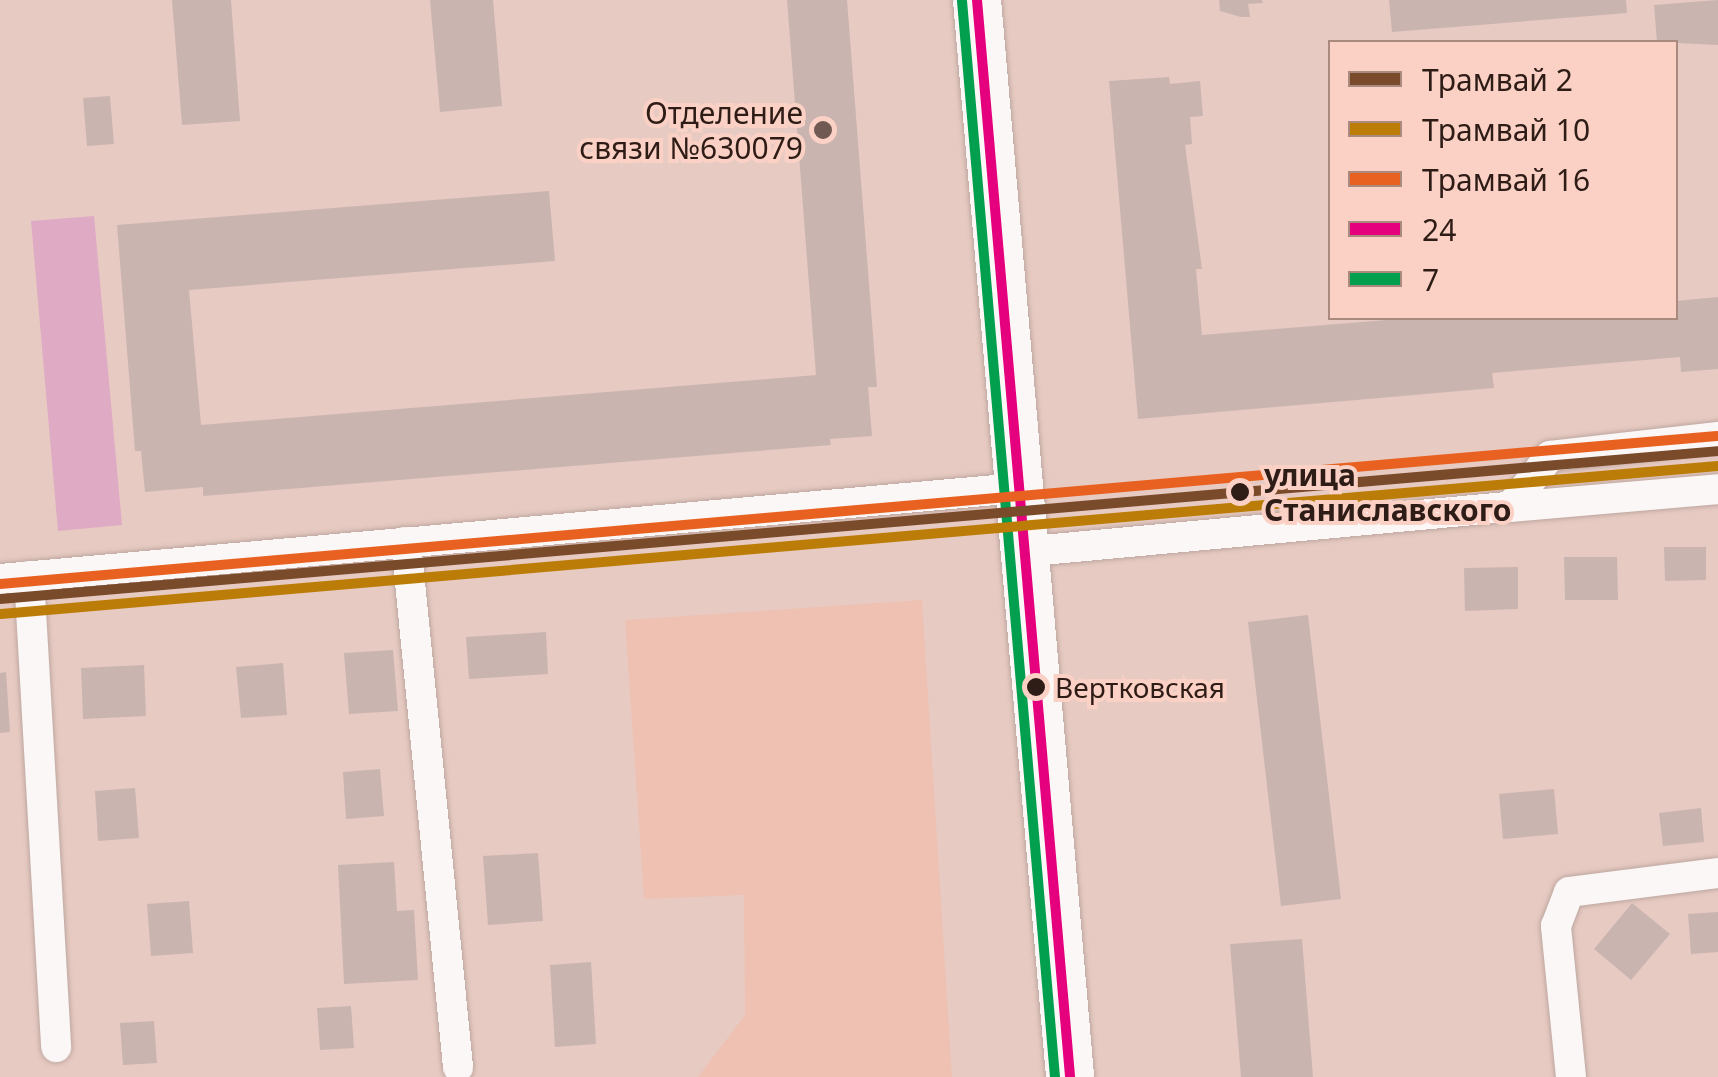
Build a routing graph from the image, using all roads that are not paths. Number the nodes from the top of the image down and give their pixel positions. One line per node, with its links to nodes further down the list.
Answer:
1 (976, 0): 3 (main road)
2 (1718, 437): 5 (street)
3 (1016, 488): 6 (street); 7 (main road)
4 (1718, 489): 5 (street)
5 (1510, 507): 7 (street)
6 (406, 542): 8 (street); 11 (street)
7 (1021, 552): 12 (main road)
8 (14, 578): 10 (street)
9 (1718, 873): 13 (street)
10 (56, 1047)
11 (458, 1067)
12 (1070, 1077)
13 (1571, 1077)

